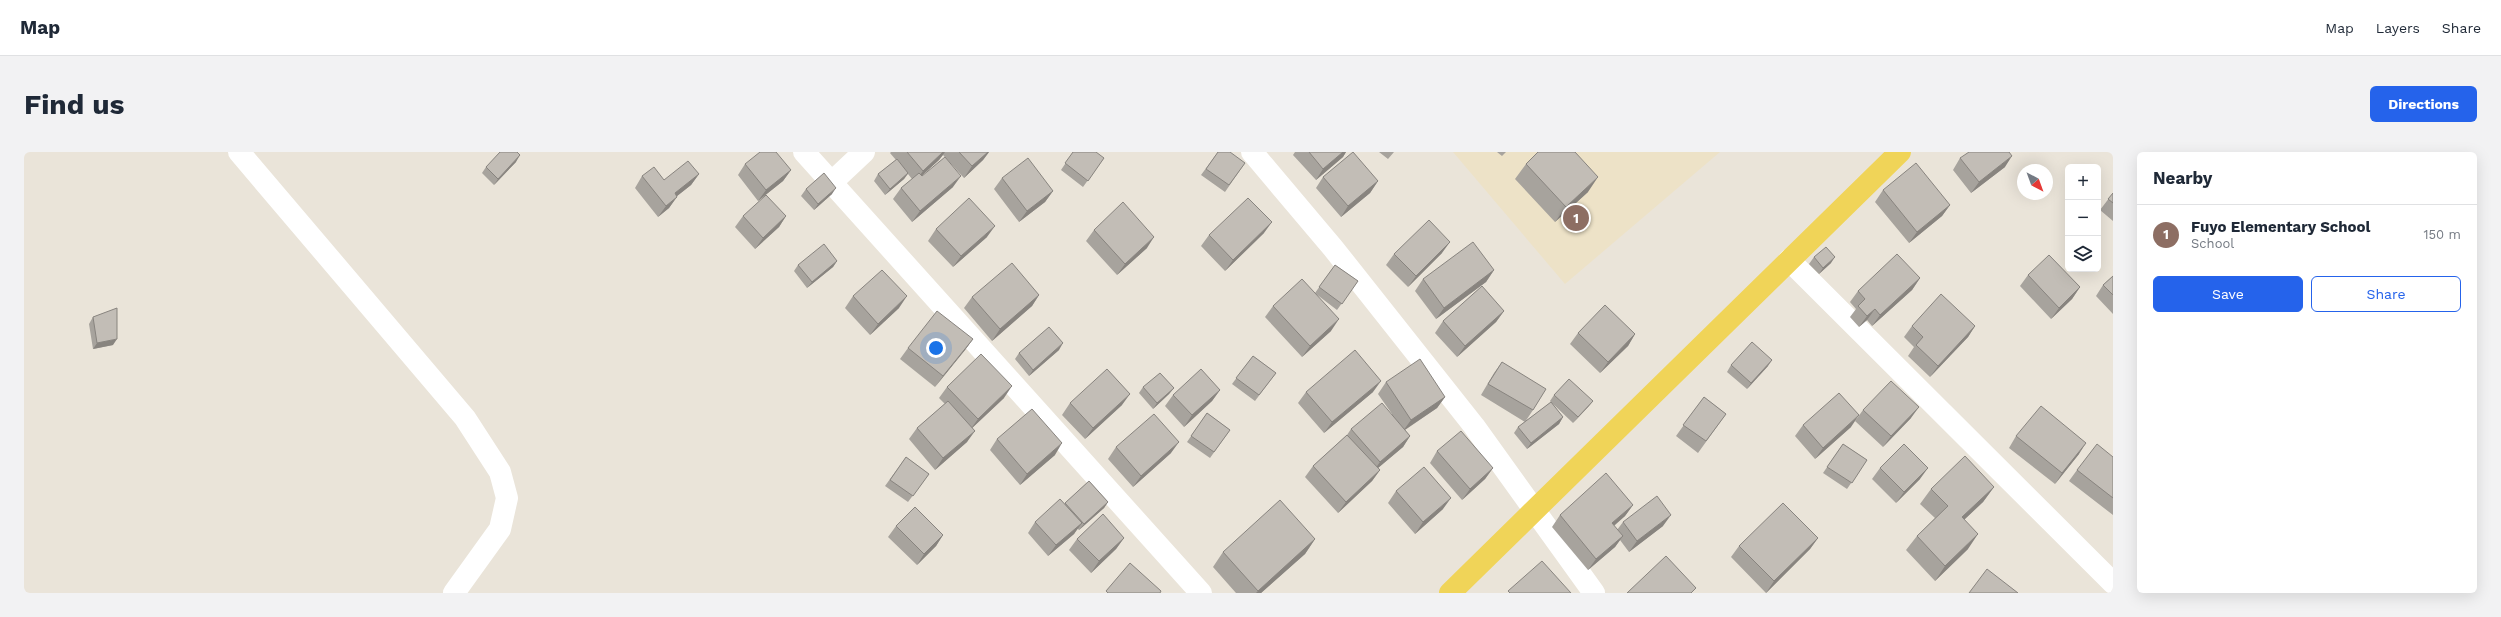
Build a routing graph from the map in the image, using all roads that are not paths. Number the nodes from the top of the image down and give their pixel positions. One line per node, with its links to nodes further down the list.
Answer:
1 (238, 152): 10 (street)
2 (804, 152): 6 (street)
3 (864, 152): 6 (street)
4 (1252, 152): 8 (street)
5 (1900, 152): 7 (main road)
6 (831, 183): 11 (street)
7 (1789, 260): 8 (main road); 9 (street)
8 (1535, 511): 12 (main road); 13 (street)
9 (2113, 583)
10 (454, 593)
11 (1201, 593)
12 (1450, 593)
13 (1594, 593)

